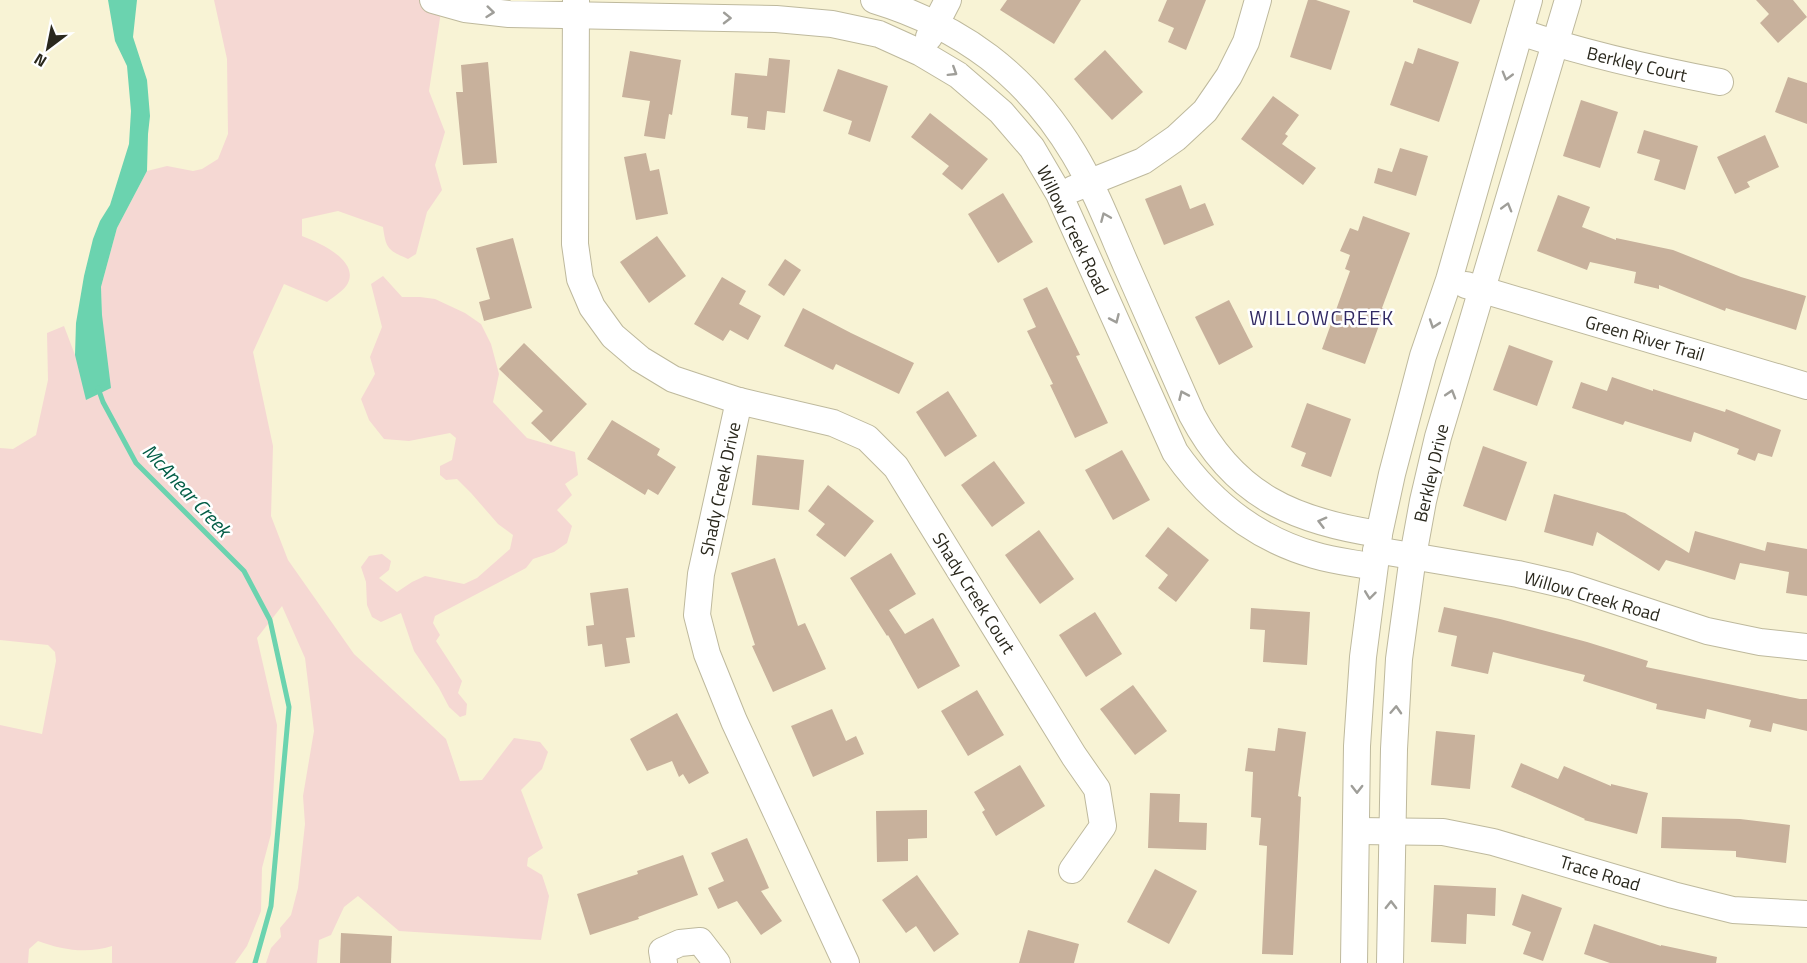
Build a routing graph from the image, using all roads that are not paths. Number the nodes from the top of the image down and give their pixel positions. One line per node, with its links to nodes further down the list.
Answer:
1 (433, 0): 7 (street, Willow Creek Road, one-way to 7)
2 (874, 0): 9 (street, Willow Creek Road)
3 (948, 0): 9 (street)
4 (1258, 0): 14 (street)
5 (1529, 0): 10 (street, Berkley Drive)
6 (1568, 0): 11 (street, Berkley Drive)
7 (575, 8): 8 (street, Willow Creek Road); 19 (street, Shady Creek Drive)
8 (681, 9): 12 (street, Willow Creek Road, one-way to 12)
9 (936, 24): 12 (street); 14 (street, Willow Creek Road)
10 (1520, 32): 11 (street, Berkley Court); 16 (street, Berkley Drive, one-way to 16)
11 (1555, 44): 13 (street, Berkley Court); 17 (street, Berkley Drive, one-way to 11)
12 (921, 53): 15 (street, Willow Creek Road, one-way to 15)
13 (1719, 82)
14 (1089, 182): 15 (street); 20 (street, Willow Creek Road, one-way to 14)
15 (1059, 194): 20 (street, Willow Creek Road, one-way to 20)
16 (1449, 280): 17 (street, Green River Trail); 20 (street, Berkley Drive, one-way to 20)
17 (1483, 290): 18 (street, Green River Trail); 21 (street, Berkley Drive, one-way to 17)
18 (1807, 386)
19 (739, 401): 25 (street, Shady Creek Court); 29 (street, Shady Creek Drive)
20 (1376, 550): 21 (street, Willow Creek Road); 23 (street, Berkley Drive, one-way to 23)
21 (1413, 555): 22 (street, Willow Creek Road); 24 (street, Berkley Drive, one-way to 21)
22 (1807, 647)
23 (1356, 831): 24 (street, Trace Road); 30 (street, Berkley Drive)
24 (1393, 831): 26 (street, Trace Road); 31 (street, Berkley Drive, one-way to 24)
25 (1072, 870)
26 (1807, 914)
27 (664, 963): 28 (street)
28 (717, 963)
29 (846, 963)
30 (1354, 963)
31 (1390, 963)

